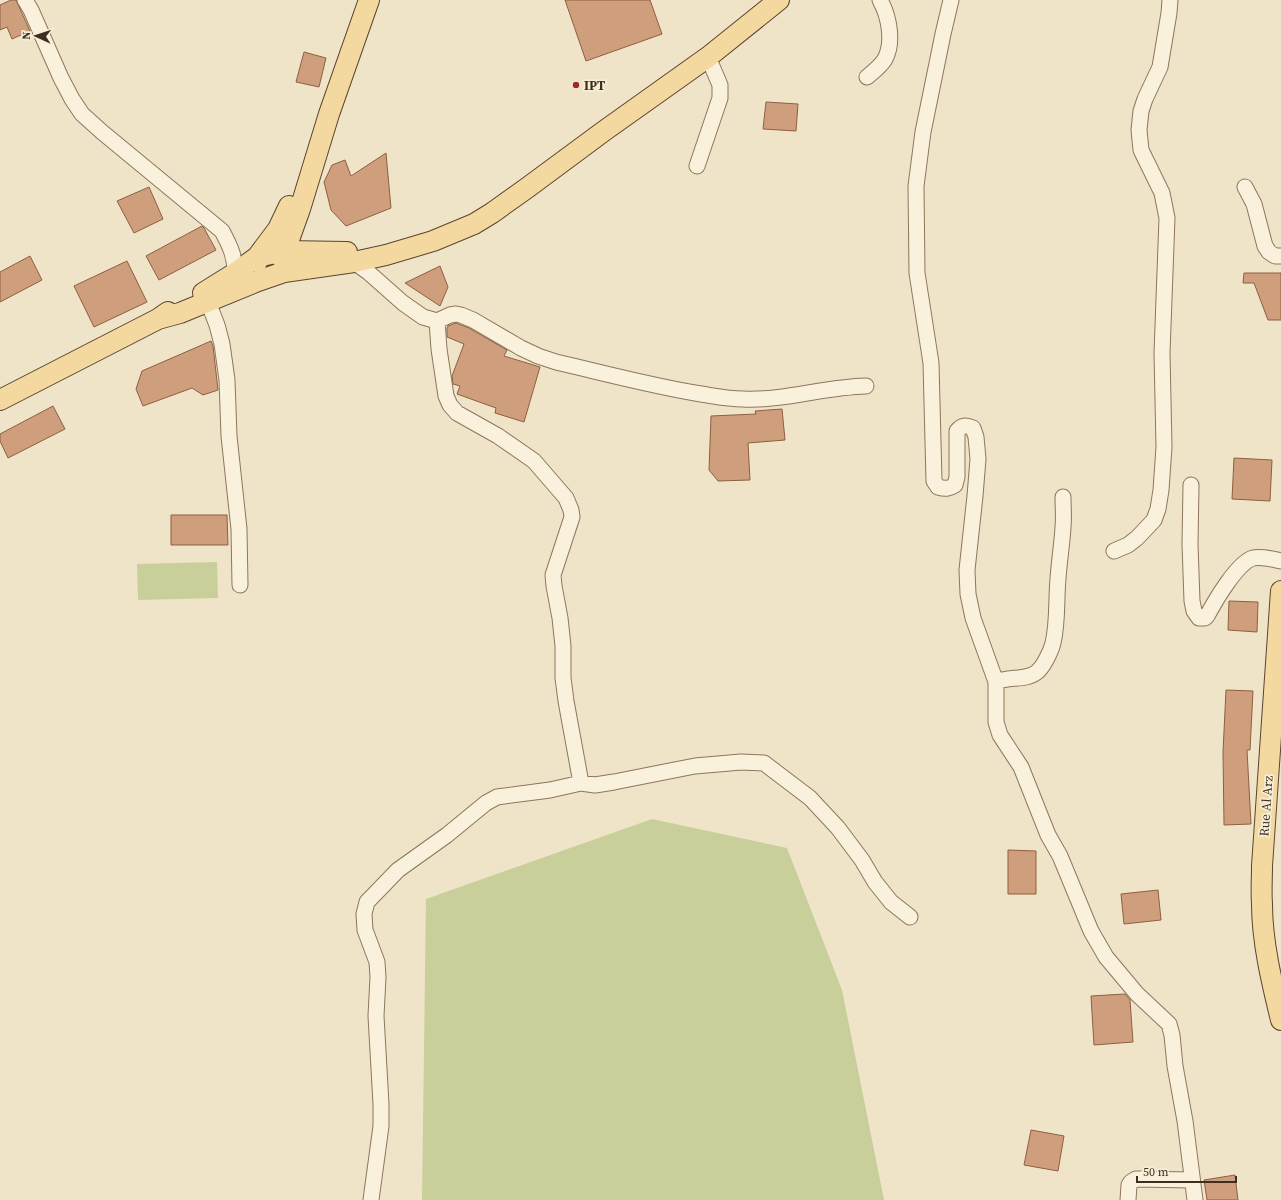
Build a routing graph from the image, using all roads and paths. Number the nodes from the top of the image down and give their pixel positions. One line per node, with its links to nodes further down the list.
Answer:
1 (25, 0): 18 (street)
2 (369, 0): 9 (main road)
3 (779, 0): 7 (main road)
4 (880, 0): 8 (street)
5 (952, 0): 31 (street)
6 (1170, 0): 27 (street)
7 (708, 57): 10 (street); 13 (main road)
8 (867, 77)
9 (329, 114): 12 (main road); 15 (main road)
10 (696, 166)
11 (1245, 187): 14 (street)
12 (285, 251): 13 (main road); 15 (main road); 17 (main road)
13 (397, 252): 16 (main road)
14 (1281, 256)
15 (257, 257): 18 (main road); 19 (main road)
16 (354, 262): 17 (main road); 22 (street)
17 (284, 272): 19 (main road)
18 (235, 273): 21 (main road)
19 (258, 281): 20 (main road)
20 (208, 302): 21 (main road); 29 (street)
21 (158, 319): 24 (main road)
22 (437, 321): 23 (street); 32 (street)
23 (866, 386)
24 (0, 400)
25 (1191, 485): 28 (street)
26 (1063, 497): 31 (street)
27 (1114, 551)
28 (1281, 561)
29 (240, 585)
30 (1281, 590): 34 (main road, Rue Al Arz)
31 (996, 682): 35 (street)
32 (581, 783): 33 (street); 36 (street)
33 (910, 917)
34 (1281, 1020)
35 (1192, 1180): 37 (street); 38 (street)
36 (370, 1200)
37 (1128, 1200)
38 (1195, 1200)

